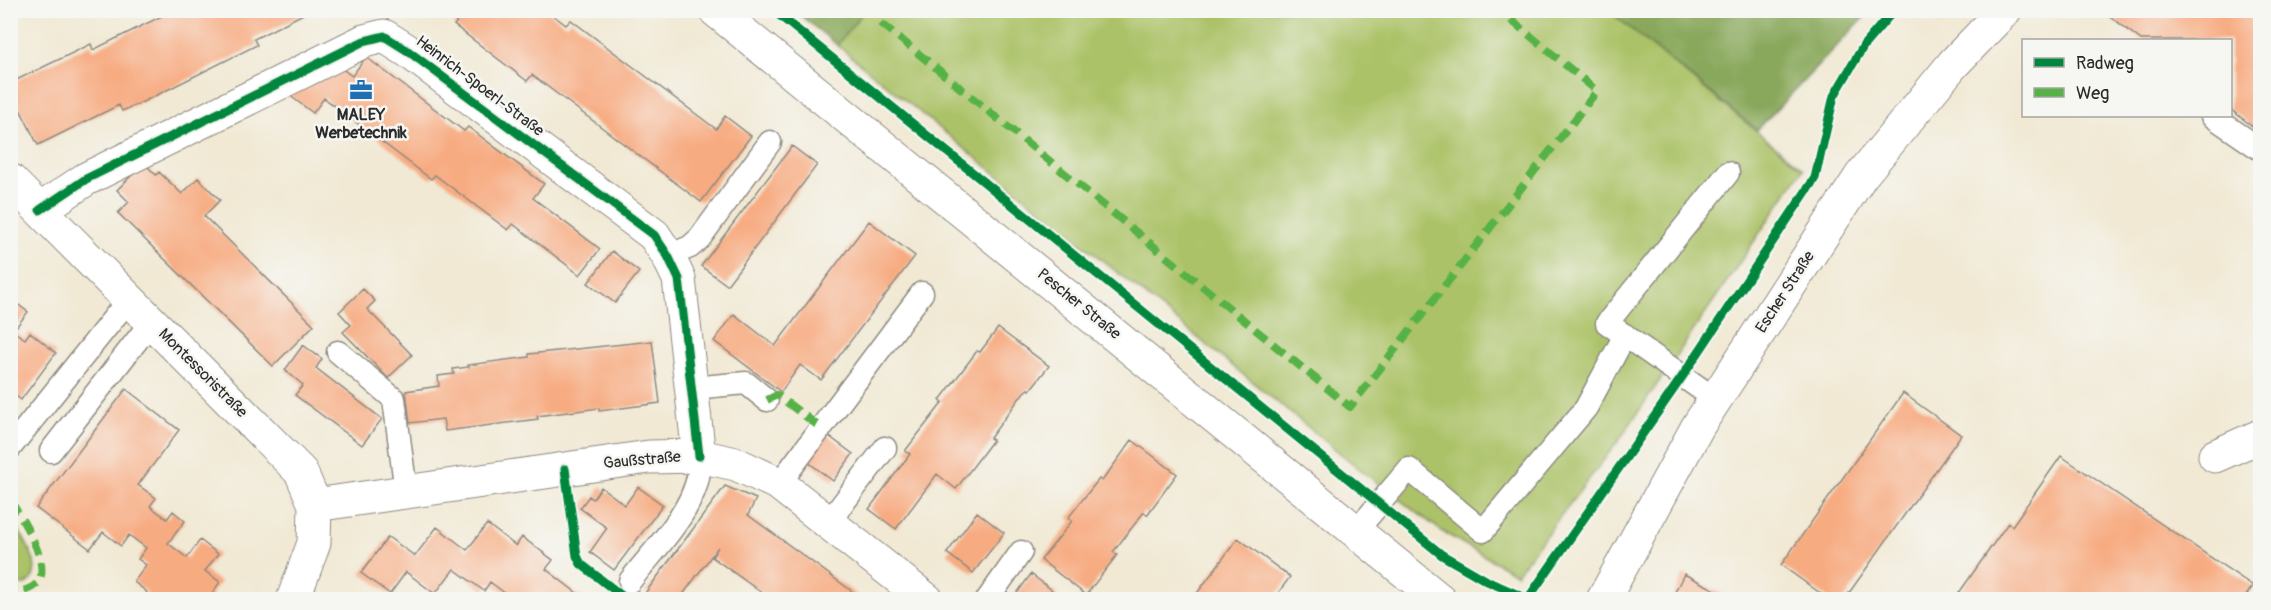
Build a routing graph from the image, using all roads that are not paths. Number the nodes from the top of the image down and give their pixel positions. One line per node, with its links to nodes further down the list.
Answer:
1 (716, 10): 27 (street, Pescher Straße)
2 (2005, 10): 15 (street, Escher Straße)
3 (2213, 117): 5 (lane)
4 (770, 142): 9 (lane)
5 (2260, 149)
6 (1728, 173): 12 (lane)
7 (10, 180): 8 (street, Montessoristraße)
8 (40, 210): 9 (street, Heinrich-Spoerl-Straße); 11 (street, Montessoristraße)
9 (668, 256): 14 (street, Heinrich-Spoerl-Straße)
10 (922, 293): 23 (lane)
11 (140, 310): 18 (lane); 20 (lane); 25 (street, Montessoristraße)
12 (1625, 335): 15 (lane); 27 (lane)
13 (338, 352): 24 (lane)
14 (692, 388): 16 (lane); 21 (street, Heinrich-Spoerl-Straße)
15 (1715, 399): 34 (street, Escher Straße)
16 (767, 400)
17 (2260, 436): 22 (street)
18 (10, 448)
19 (885, 448): 26 (lane)
20 (51, 451)
21 (699, 456): 23 (street, Gaußstraße); 24 (street, Gaußstraße); 29 (lane)
22 (2215, 456)
23 (779, 484): 26 (street, Gaußstraße)
24 (406, 492): 25 (street, Gaußstraße)
25 (315, 505): 30 (street, Montessoristraße)
26 (828, 523): 31 (street, Gaußstraße)
27 (1356, 531): 33 (street, Pescher Straße)
28 (1022, 552): 32 (lane)
29 (630, 581)
30 (293, 600)
31 (927, 600)
32 (987, 600)
33 (1440, 600)
34 (1604, 600)

